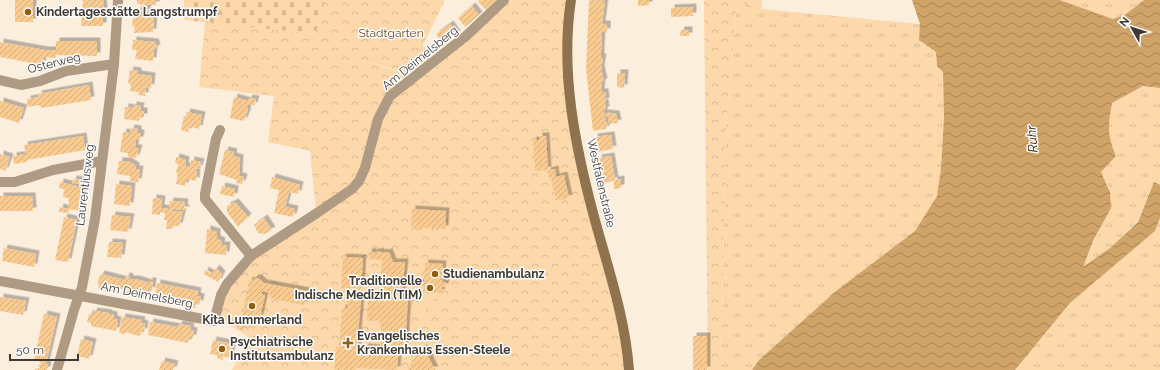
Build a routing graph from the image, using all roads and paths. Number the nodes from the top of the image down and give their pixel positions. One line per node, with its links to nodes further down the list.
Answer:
1 (118, 0): 4 (street, Laurentiusweg)
2 (504, 0): 9 (street, Am Deimelsberg)
3 (571, 0): 13 (main road, Westfalenstraße)
4 (114, 64): 5 (street, Osterweg); 7 (street, Laurentiusweg)
5 (0, 80)
6 (220, 130): 9 (street)
7 (102, 160): 8 (street); 11 (street, Laurentiusweg)
8 (0, 182)
9 (251, 256): 11 (street, Am Deimelsberg)
10 (0, 281): 11 (street, Am Deimelsberg)
11 (79, 295): 12 (street, Laurentiusweg)
12 (57, 370)
13 (629, 370)

